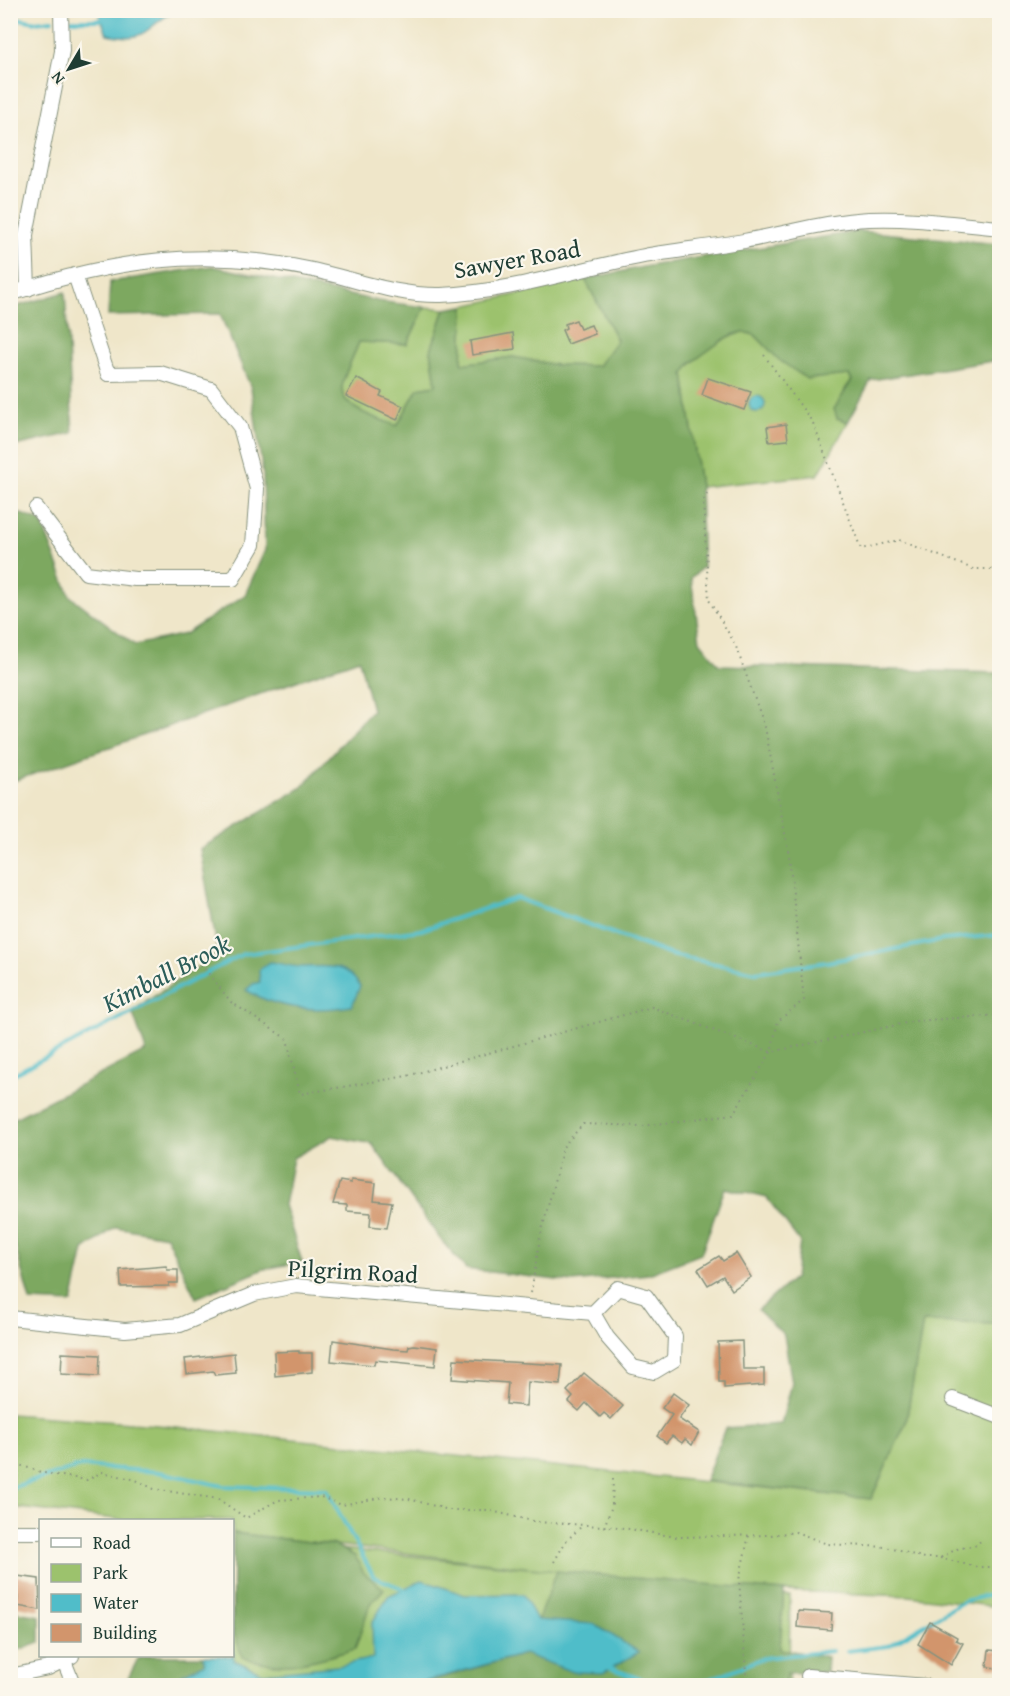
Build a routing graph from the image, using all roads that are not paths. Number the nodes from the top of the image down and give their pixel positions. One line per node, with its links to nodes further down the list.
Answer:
1 (61, 10): 4 (street)
2 (999, 228): 3 (street, Sawyer Road)
3 (75, 275): 4 (street, Sawyer Road); 6 (street)
4 (28, 289): 5 (street, Sawyer Road)
5 (10, 294)
6 (36, 508)
7 (593, 1313): 7 (street); 8 (street, Pilgrim Road)
8 (10, 1318)
9 (953, 1398): 10 (street)
10 (999, 1417)
11 (10, 1532): 12 (street)
12 (39, 1532)
13 (68, 1658): 14 (street); 16 (street)
14 (10, 1676)
15 (808, 1676): 17 (street)
16 (74, 1686)
17 (926, 1686)

